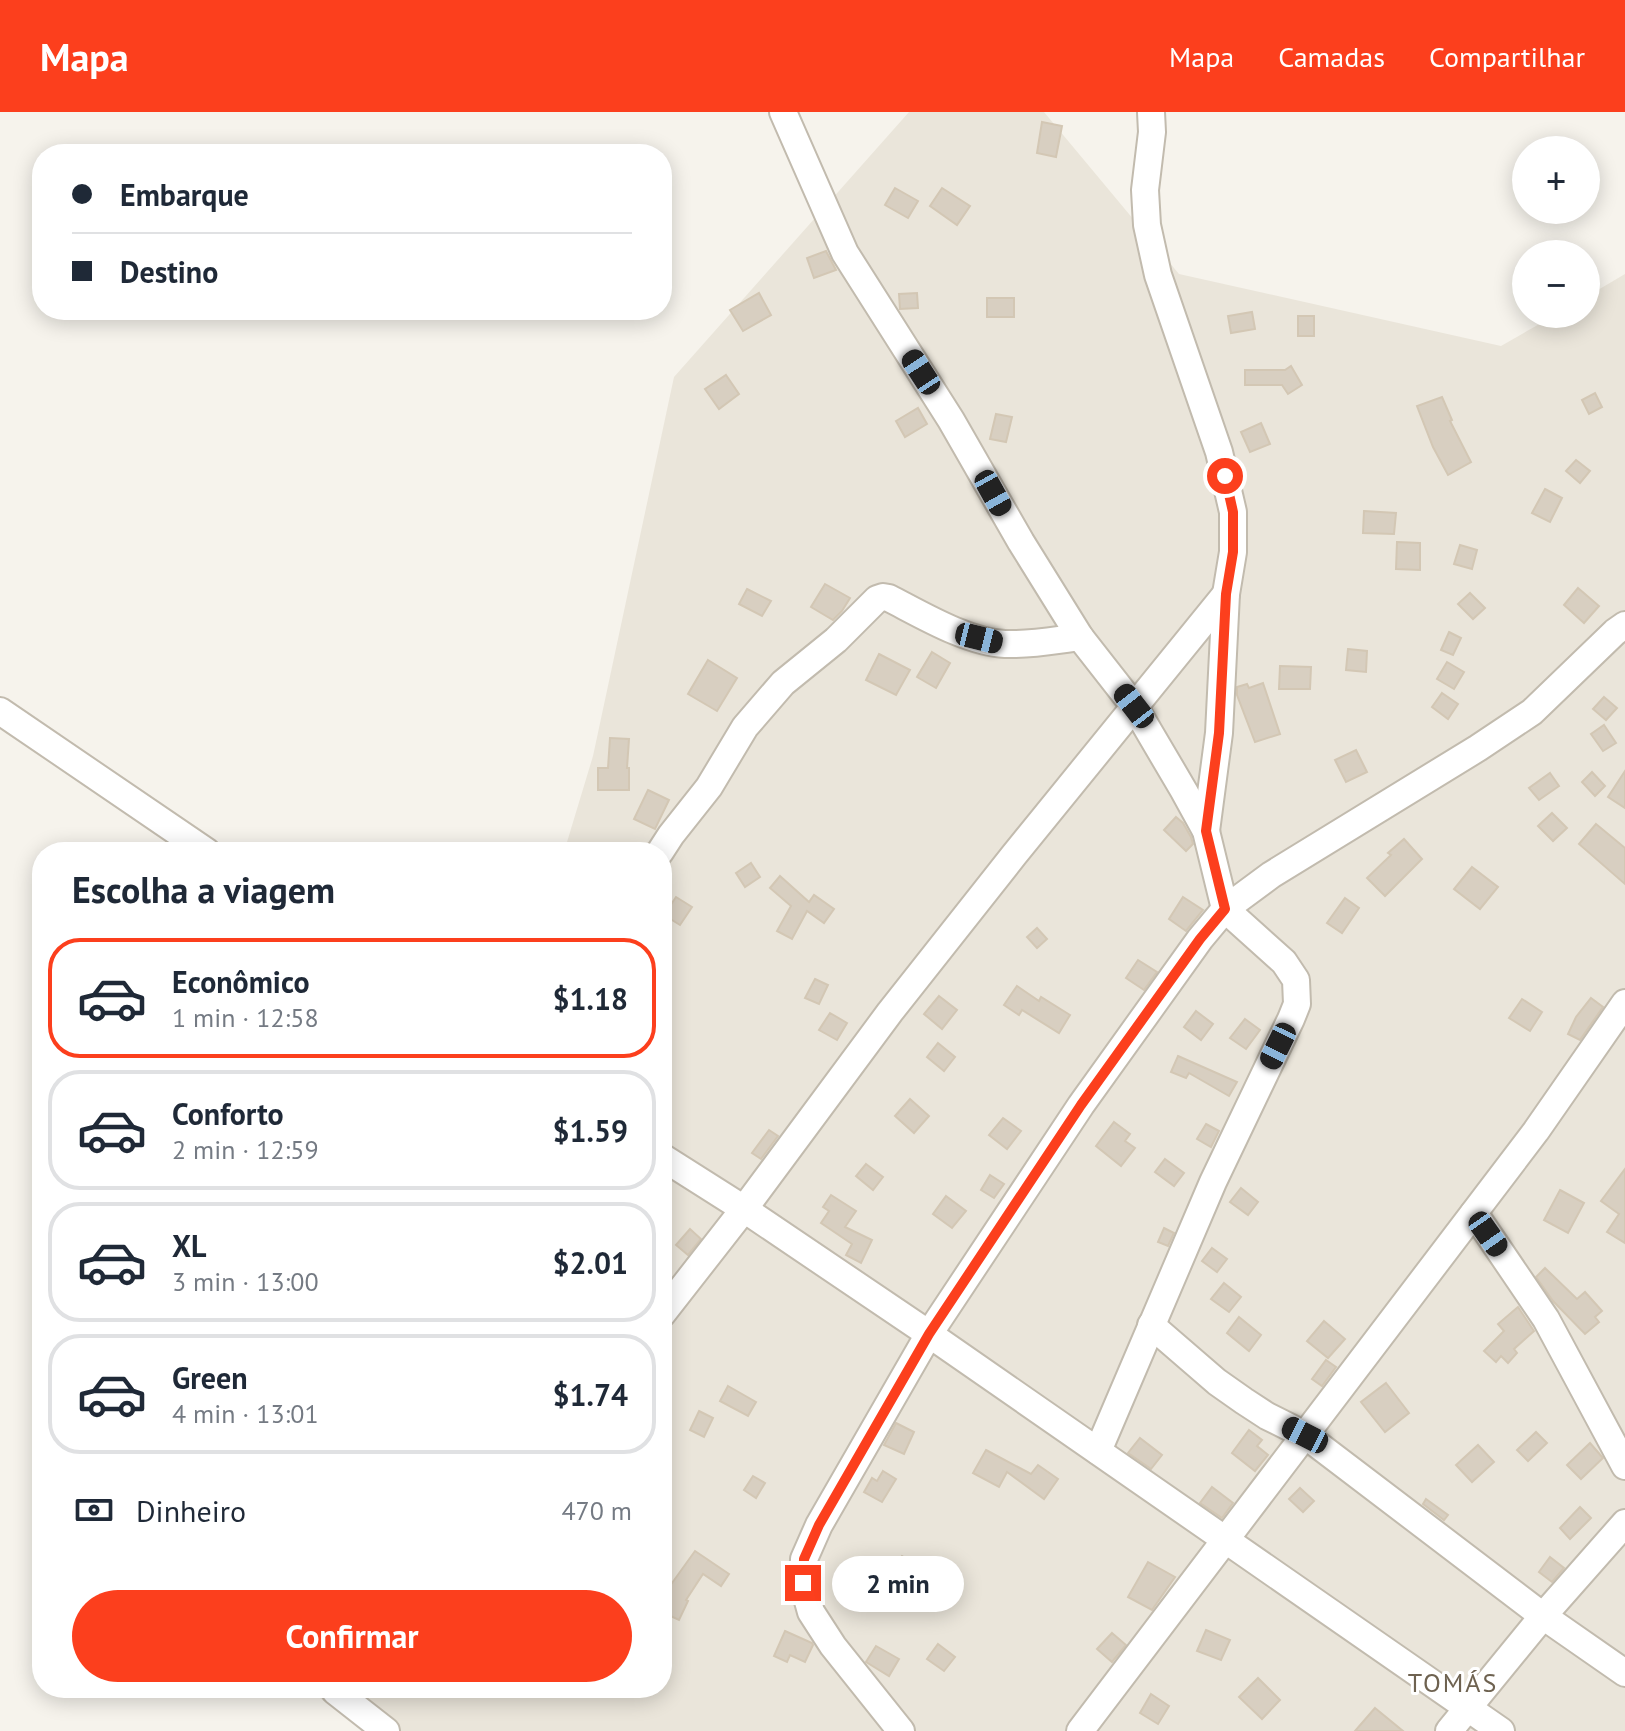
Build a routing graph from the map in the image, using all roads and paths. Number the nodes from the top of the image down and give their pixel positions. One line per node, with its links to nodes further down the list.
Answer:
1 (783, 112): 5 (street)
2 (1151, 112): 3 (street)
3 (1226, 594): 6 (street); 8 (street)
4 (1625, 625): 11 (street)
5 (1080, 637): 6 (street); 10 (street)
6 (1134, 706): 8 (street); 14 (street)
7 (0, 711): 9 (street)
8 (1206, 831): 11 (street)
9 (192, 842)
10 (666, 842)
11 (1225, 909): 17 (street); 18 (street)
12 (1625, 1003): 15 (street)
13 (672, 1163): 14 (street)
14 (744, 1209): 16 (street); 18 (street)
15 (1474, 1213): 19 (street); 21 (street)
16 (672, 1301)
17 (1151, 1325): 19 (street); 20 (street)
18 (929, 1334): 20 (street); 29 (street)
19 (1305, 1435): 23 (street); 24 (street)
20 (1098, 1451): 23 (street)
21 (1625, 1466)
22 (1625, 1523): 24 (street)
23 (1225, 1540): 27 (street); 30 (street)
24 (1543, 1616): 25 (street); 27 (street)
25 (1625, 1673)
26 (344, 1698): 28 (street)
27 (1468, 1708): 31 (street); 32 (street)
28 (386, 1731)
29 (901, 1731)
30 (1080, 1731)
31 (1449, 1731)
32 (1501, 1731)

